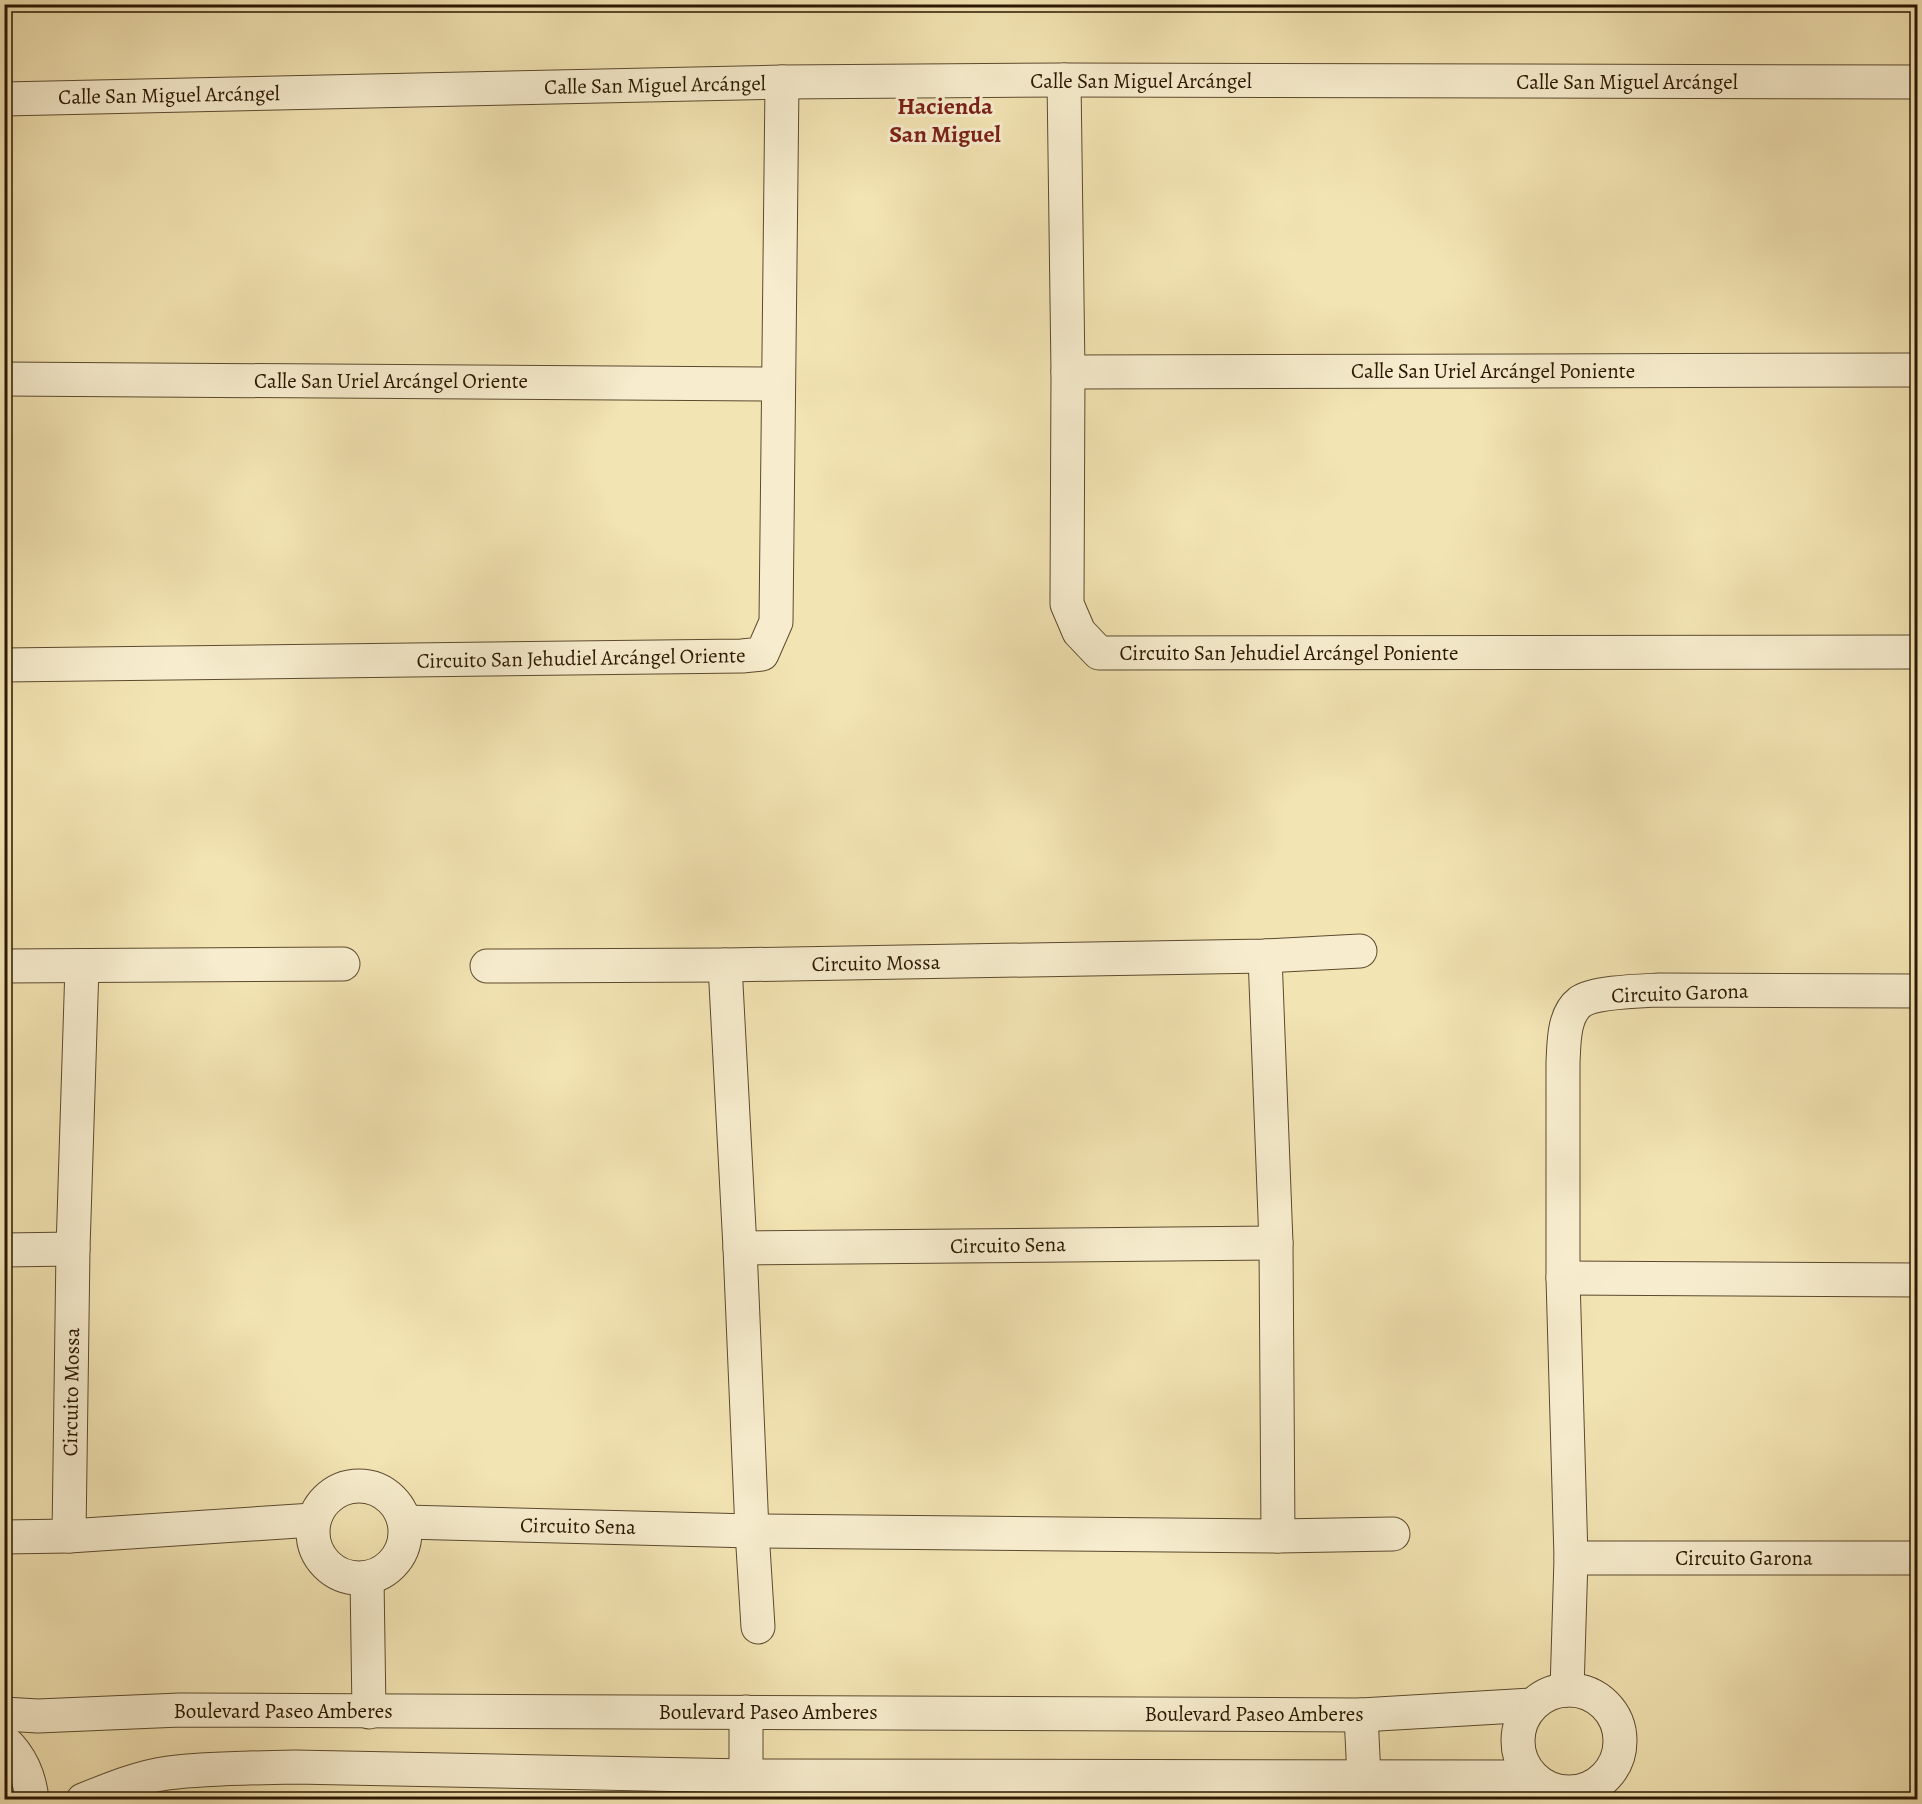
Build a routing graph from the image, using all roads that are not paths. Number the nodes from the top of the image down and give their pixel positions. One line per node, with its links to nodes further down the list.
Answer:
1 (1064, 80): 2 (street, Calle San Miguel Arcángel); 3 (street, Calle San Miguel Arcángel); 6 (street, Circuito San Jehudiel Arcángel Poniente)
2 (782, 82): 4 (street, Calle San Miguel Arcángel); 8 (street, Circuito San Jehudiel Arcángel Oriente)
3 (1917, 82)
4 (4, 99)
5 (1917, 370): 6 (street, Calle San Uriel Arcángel Poniente)
6 (1068, 372): 9 (street, Circuito San Jehudiel Arcángel Poniente)
7 (4, 379): 8 (street, Calle San Uriel Arcángel Oriente)
8 (778, 384): 10 (street, Circuito San Jehudiel Arcángel Oriente)
9 (1917, 652)
10 (4, 665)
11 (1360, 951): 12 (street)
12 (1265, 956): 14 (street, Circuito Mossa); 19 (street)
13 (343, 964): 16 (street)
14 (725, 965): 17 (street, Circuito Mossa); 20 (street)
15 (4, 966): 16 (street)
16 (82, 966): 21 (street, Circuito Mossa)
17 (487, 966)
18 (1917, 991): 23 (street, Circuito Garona)
19 (1276, 1243): 20 (street, Circuito Sena); 30 (street)
20 (740, 1248): 27 (street)
21 (73, 1249): 22 (street); 29 (street, Circuito Mossa)
22 (4, 1250)
23 (1563, 1278): 24 (street); 32 (street, Circuito Garona)
24 (1917, 1280)
25 (313, 1520): 26 (street); 29 (street); 34 (street)
26 (405, 1522): 27 (street, Circuito Sena); 34 (street)
27 (752, 1531): 30 (street, Circuito Sena); 35 (street)
28 (1393, 1534): 30 (street, Circuito Sena)
29 (69, 1536): 31 (street)
30 (1278, 1536)
31 (4, 1537)
32 (1571, 1558): 33 (street, Circuito Garona); 36 (street, Circuito Garona)
33 (1917, 1558)
34 (367, 1578): 38 (street)
35 (758, 1627)
36 (1567, 1690): 37 (street); 46 (street)
37 (1532, 1705): 41 (street, Boulevard Paseo Amberes); 45 (street)
38 (369, 1712): 39 (street, Boulevard Paseo Amberes); 40 (street, Boulevard Paseo Amberes)
39 (746, 1712): 41 (street, Boulevard Paseo Amberes); 43 (street)
40 (4, 1714)
41 (1361, 1715): 44 (street)
42 (4, 1741): 47 (street)
43 (746, 1776): 44 (street); 48 (street)
44 (1364, 1777): 45 (street)
45 (1532, 1777): 46 (street)
46 (1566, 1796)
47 (32, 1800)
48 (83, 1800)

